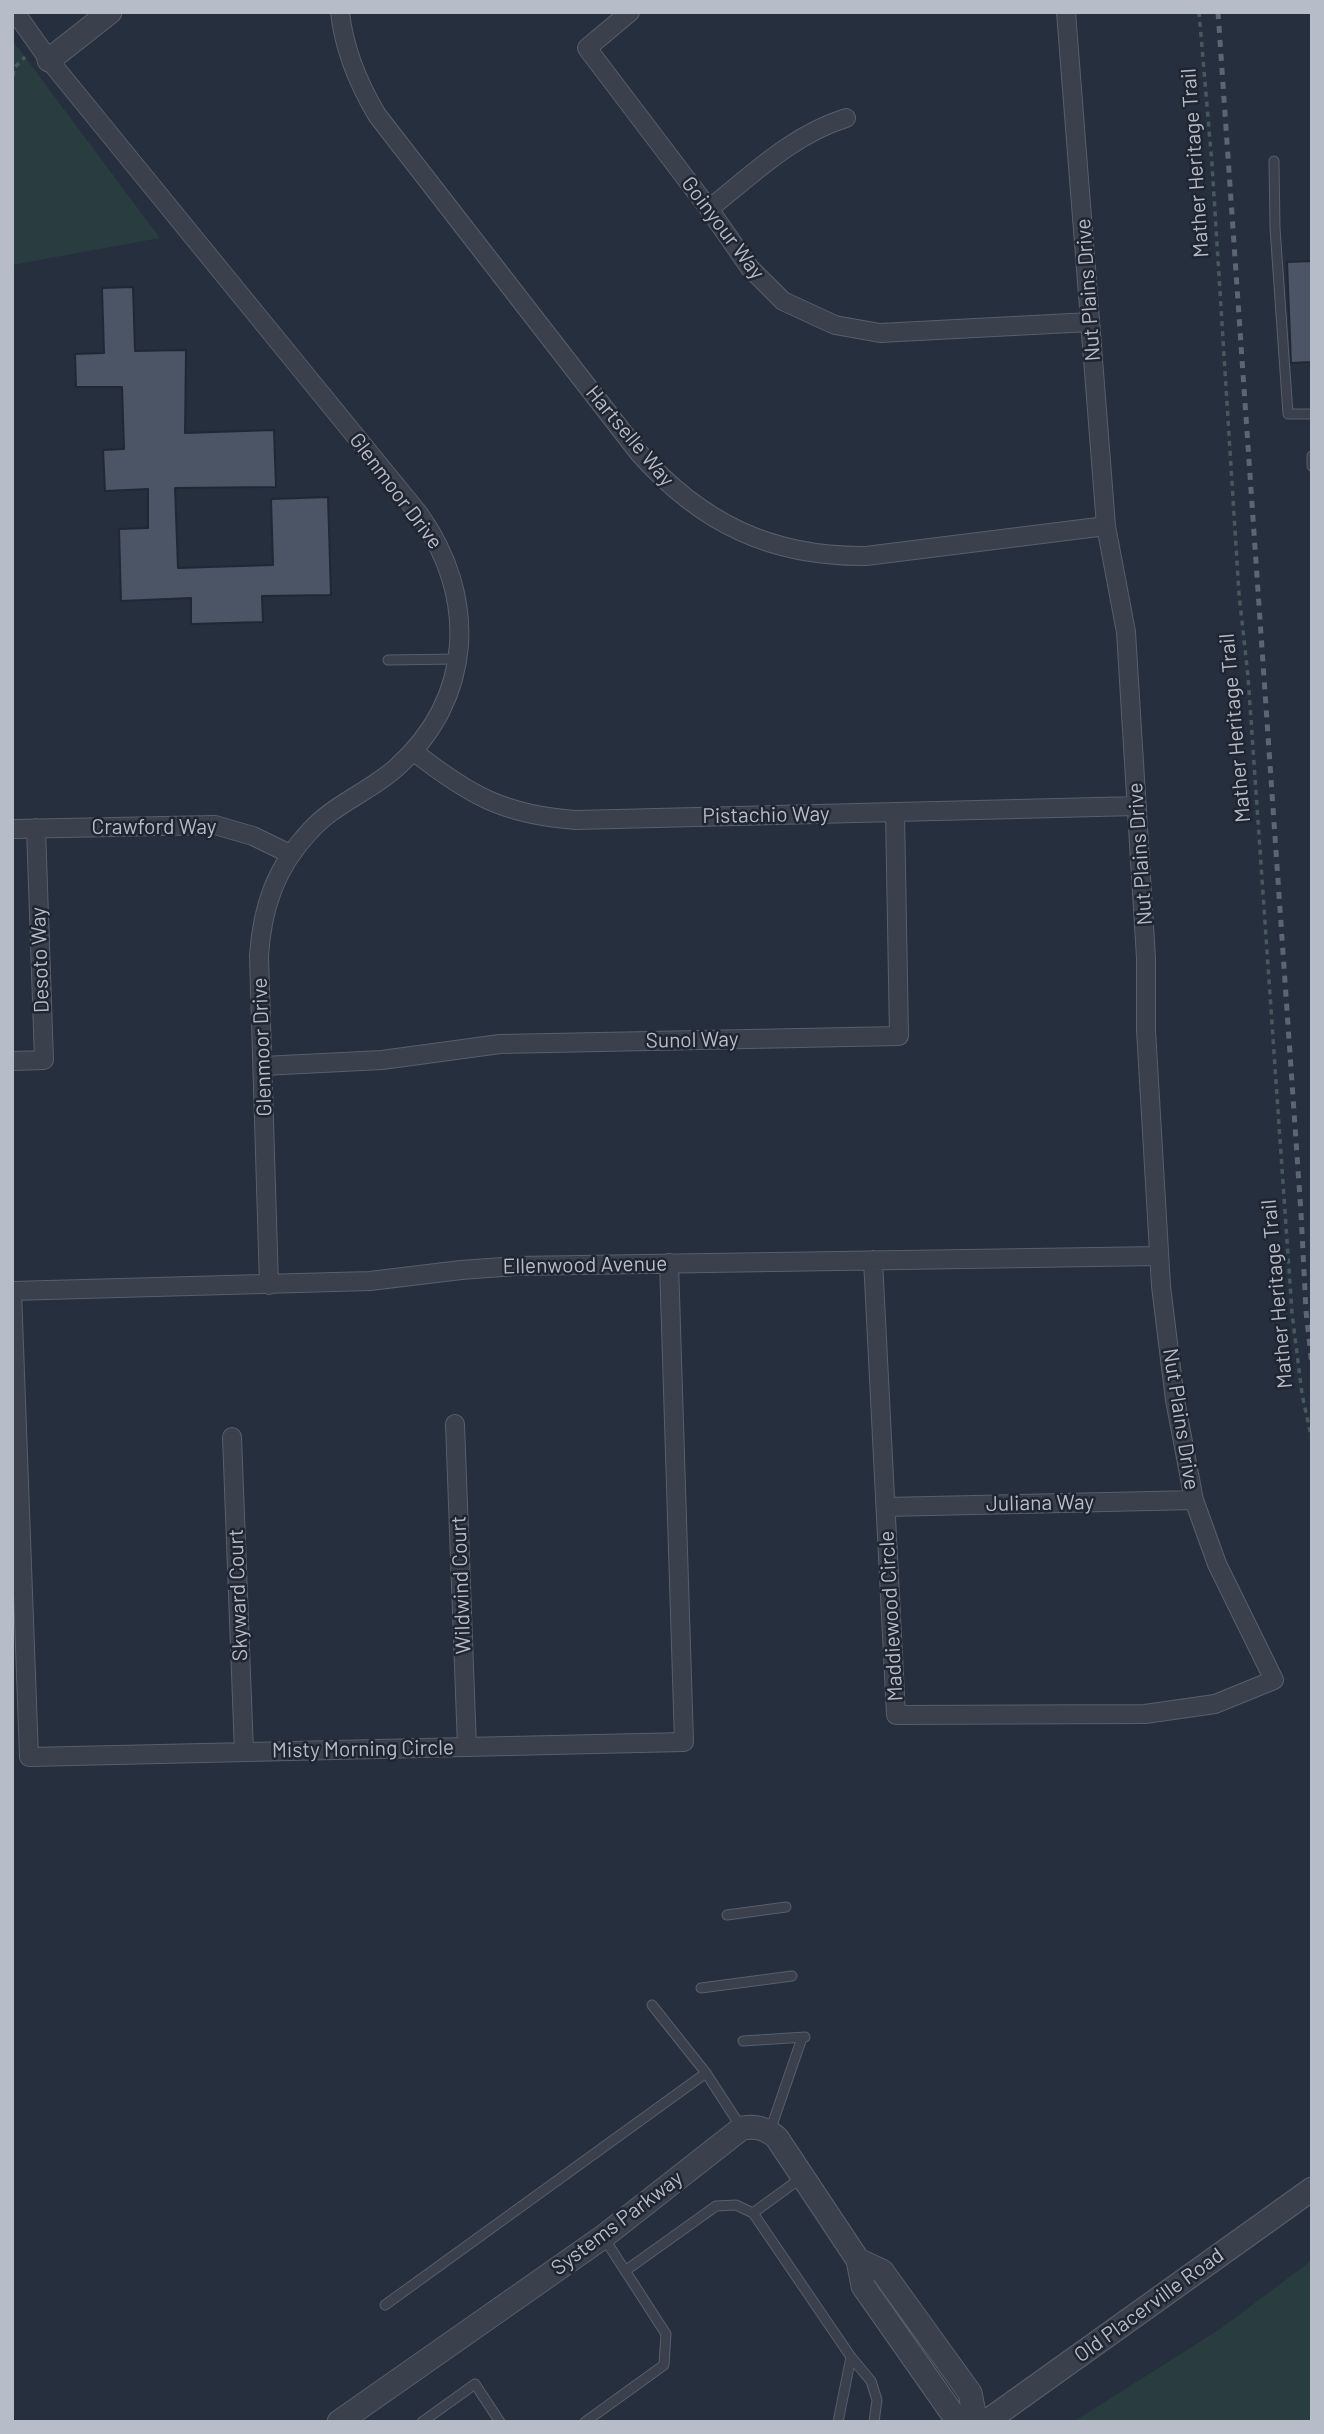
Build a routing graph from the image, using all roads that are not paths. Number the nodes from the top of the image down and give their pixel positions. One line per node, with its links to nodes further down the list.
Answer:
1 (15, 12): 6 (street, Glenmoor Drive)
2 (110, 12): 6 (street)
3 (340, 12): 14 (street, Hartselle Way)
4 (630, 12): 9 (street, Goinyour Way)
5 (1066, 12): 10 (street, Nut Plains Drive)
6 (49, 60): 15 (street, Glenmoor Drive)
7 (846, 118): 9 (street)
8 (1274, 161): 11 (lane)
9 (709, 209): 10 (street, Goinyour Way)
10 (1090, 321): 14 (street, Nut Plains Drive)
11 (1312, 414)
12 (1312, 456): 13 (lane)
13 (1312, 466)
14 (1106, 526): 18 (street, Nut Plains Drive)
15 (457, 659): 16 (lane); 17 (street, Glenmoor Drive)
16 (388, 660)
17 (413, 751): 19 (street, Pistachio Way); 22 (street, Glenmoor Drive)
18 (1137, 806): 19 (street, Pistachio Way); 25 (street, Nut Plains Drive)
19 (895, 812): 24 (street, Sunol Way)
20 (36, 828): 21 (street, Crawford Way); 22 (street, Crawford Way); 23 (street, Desoto Way)
21 (12, 829)
22 (290, 854): 24 (street, Glenmoor Drive)
23 (12, 1061)
24 (263, 1066): 28 (street, Glenmoor Drive)
25 (1159, 1256): 26 (street, Ellenwood Avenue); 32 (street, Nut Plains Drive)
26 (873, 1260): 27 (street, Ellenwood Avenue); 33 (street, Maddiewood Circle)
27 (669, 1263): 28 (street, Ellenwood Avenue); 35 (street, Misty Morning Circle)
28 (270, 1285): 29 (street, Ellenwood Avenue)
29 (12, 1291): 36 (street, Misty Morning Circle)
30 (455, 1424): 35 (street, Wildwind Court)
31 (232, 1437): 36 (street, Skyward Court)
32 (1194, 1500): 33 (street, Juliana Way); 34 (street, Nut Plains Drive)
33 (886, 1507): 34 (street, Maddiewood Circle)
34 (1274, 1680)
35 (467, 1747): 36 (street, Misty Morning Circle)
36 (244, 1752)
37 (786, 1907): 38 (lane)
38 (727, 1915)
39 (792, 1976): 40 (lane)
40 (701, 1988)
41 (652, 2005): 43 (lane)
42 (743, 2040): 45 (lane)
43 (706, 2073): 44 (lane); 52 (lane)
44 (742, 2129): 45 (street); 49 (street, Systems Parkway)
45 (770, 2131): 46 (street)
46 (803, 2177): 48 (lane); 50 (street)
47 (1312, 2189): 62 (street, Old Placerville Road)
48 (753, 2213): 51 (lane); 53 (lane)
49 (603, 2237): 51 (lane); 54 (street, Systems Parkway)
50 (858, 2260): 60 (street); 61 (street)
51 (625, 2271): 57 (lane)
52 (385, 2305)
53 (851, 2357): 58 (lane); 59 (lane)
54 (339, 2422)
55 (422, 2422): 56 (lane)
56 (500, 2422)
57 (585, 2422)
58 (838, 2422)
59 (874, 2422)
60 (967, 2422)
61 (976, 2422)
62 (986, 2422)

